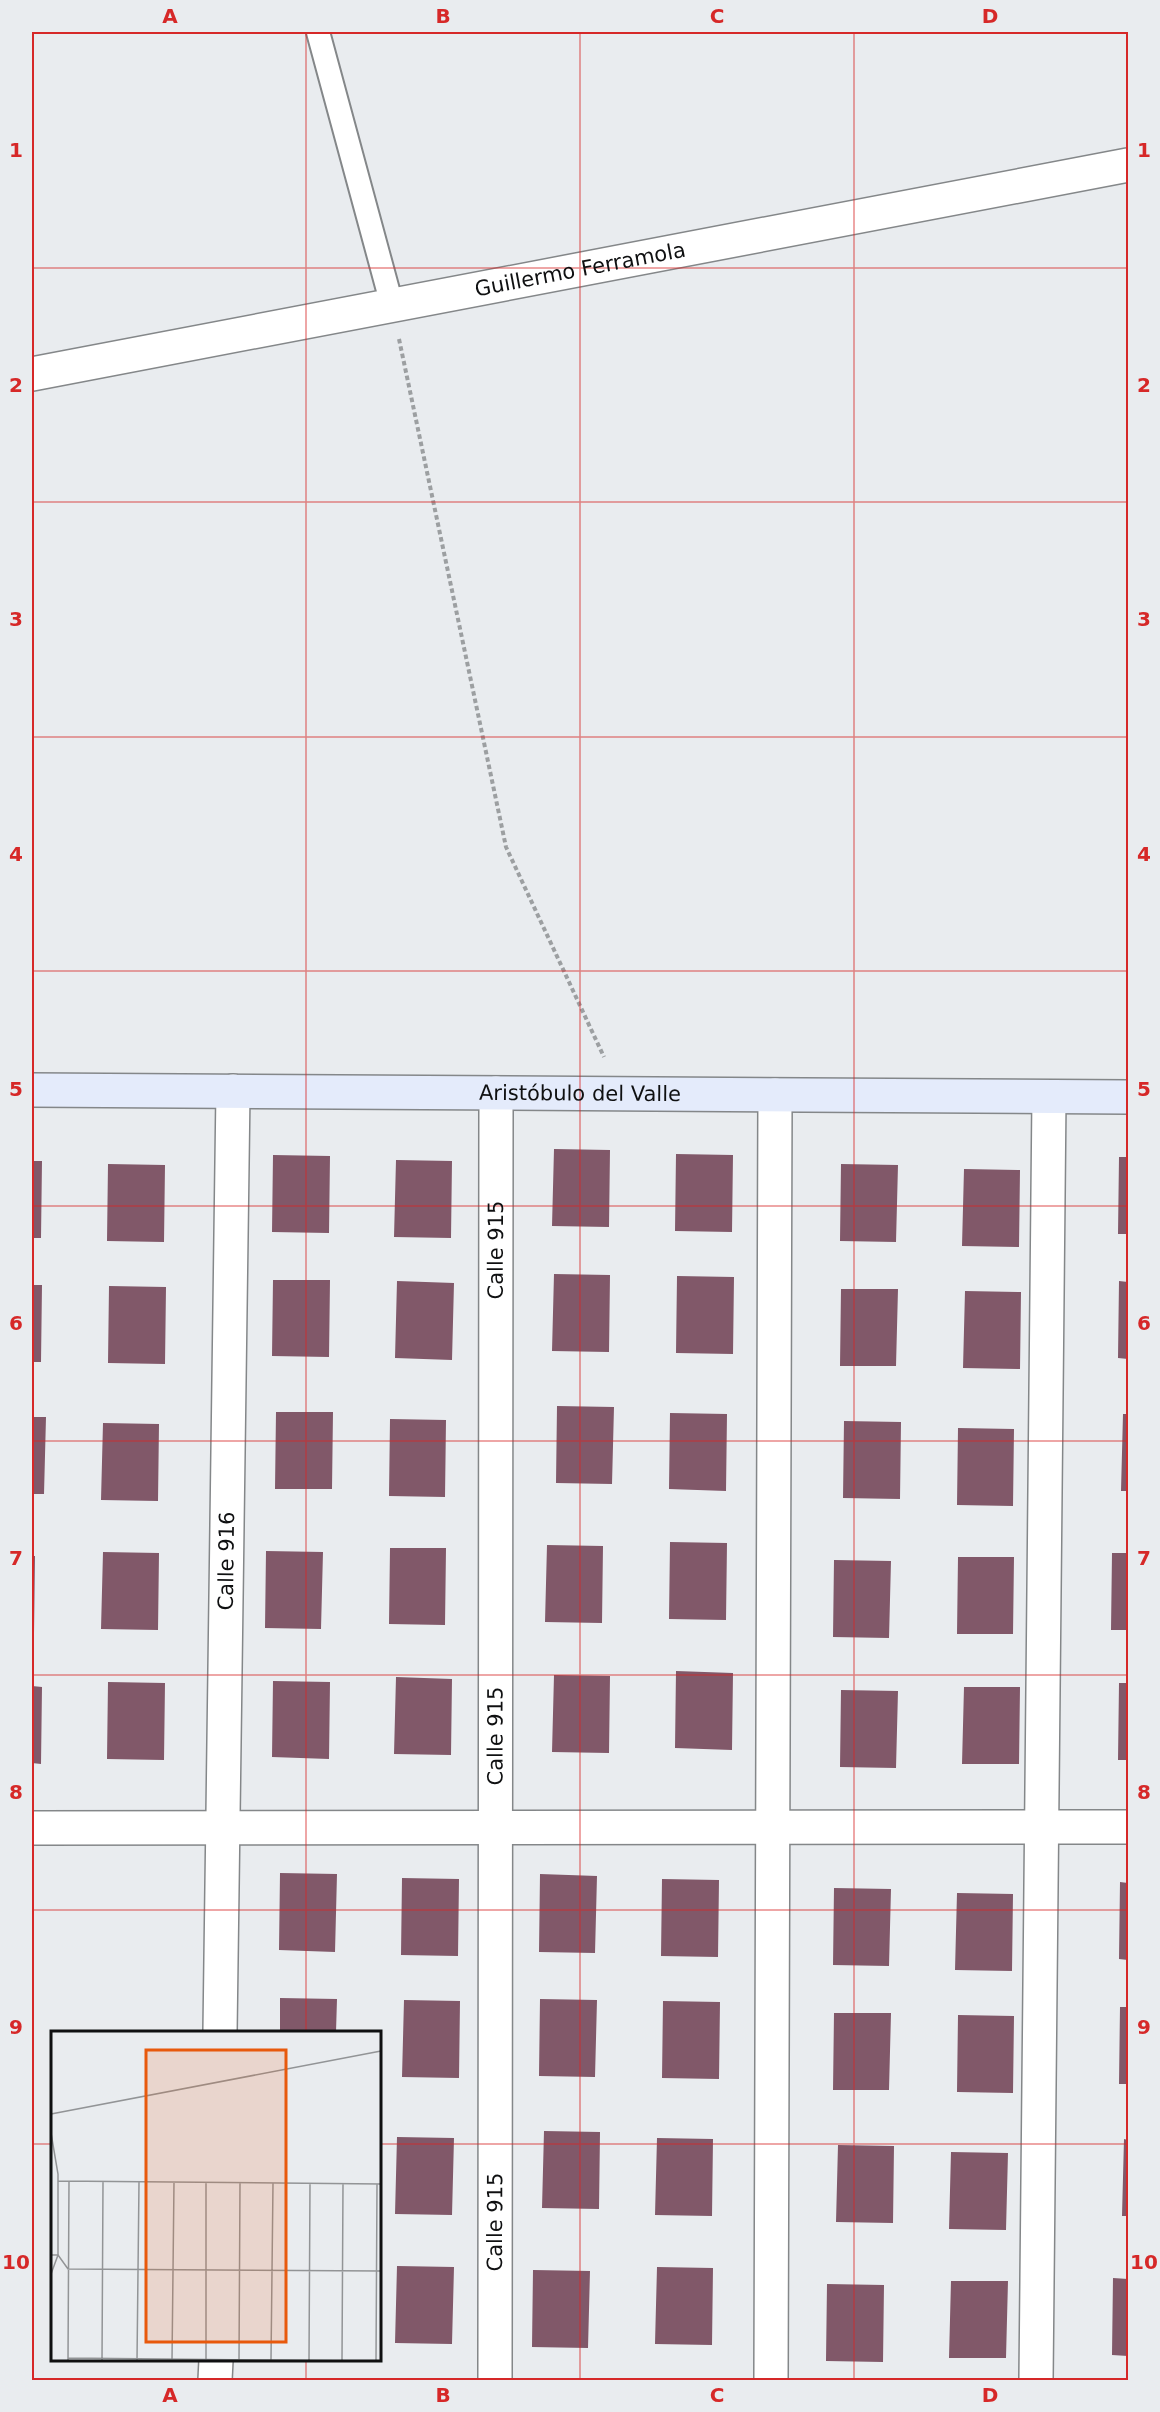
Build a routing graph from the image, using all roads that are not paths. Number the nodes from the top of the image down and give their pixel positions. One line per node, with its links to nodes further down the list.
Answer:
1 (318, 32): 3 (lane)
2 (1128, 165): 3 (street, Guillermo Ferramola)
3 (392, 305): 4 (street, Guillermo Ferramola)
4 (32, 374)
5 (32, 1090): 6 (street, Aristóbulo del Valle)
6 (233, 1091): 7 (street, Aristóbulo del Valle); 14 (street, Calle 916)
7 (496, 1093): 8 (street, Aristóbulo del Valle); 15 (street, Calle 915)
8 (775, 1095): 9 (street, Aristóbulo del Valle); 16 (street)
9 (1049, 1096): 10 (street, Aristóbulo del Valle); 11 (street)
10 (1128, 1097)
11 (1041, 1827): 12 (street); 16 (street); 22 (street)
12 (1128, 1827)
13 (32, 1828): 14 (street)
14 (221, 1828): 15 (street); 17 (street, Calle 916)
15 (494, 1828): 16 (street); 20 (street, Calle 915)
16 (773, 1828): 21 (street)
17 (220, 2031)
18 (216, 2361): 19 (street)
19 (215, 2380)
20 (495, 2380)
21 (771, 2380)
22 (1036, 2380)

